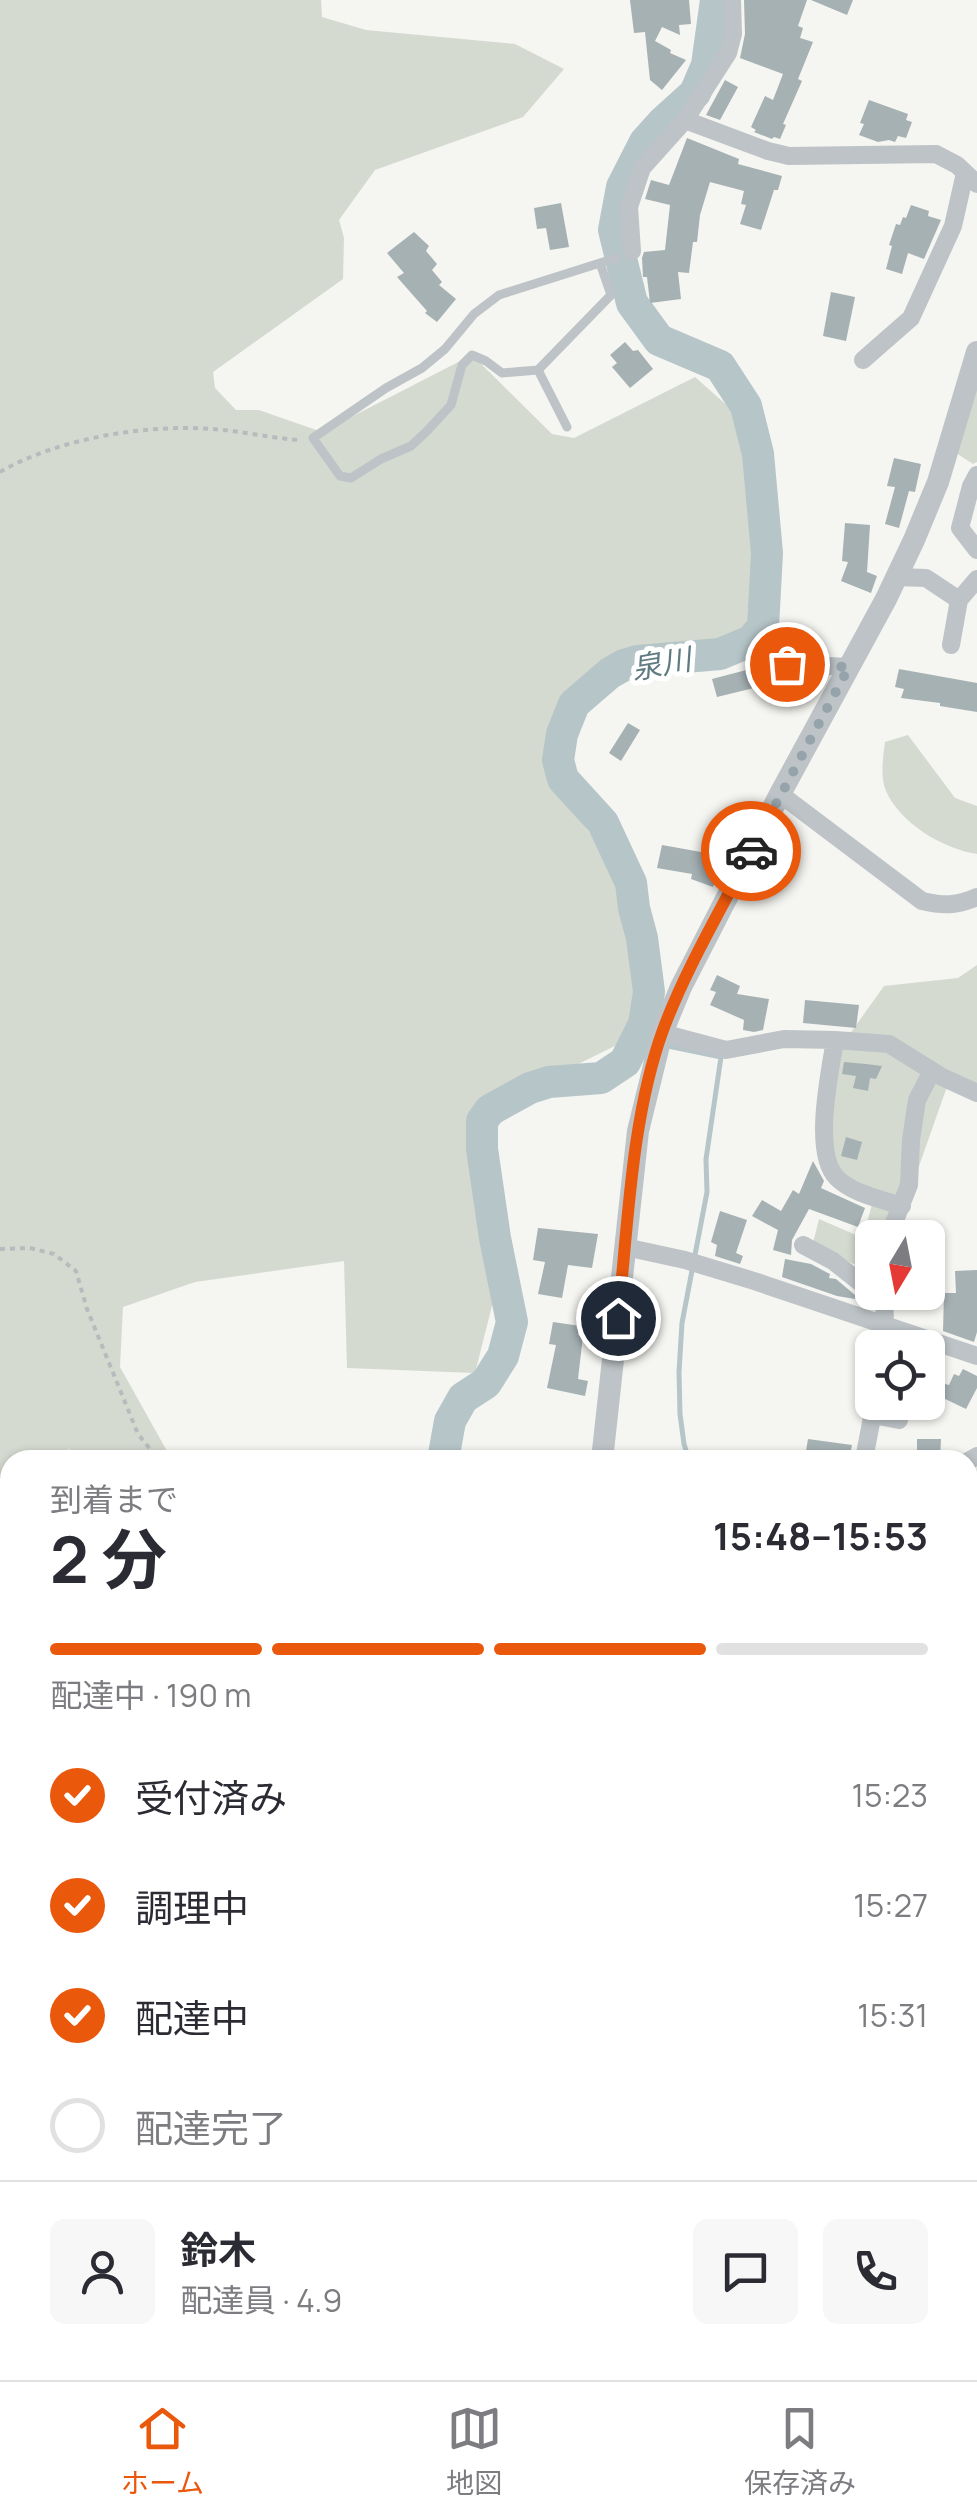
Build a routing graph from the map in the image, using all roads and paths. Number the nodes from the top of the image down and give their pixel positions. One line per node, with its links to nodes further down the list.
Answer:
1 (732, 0): 2 (street)
2 (685, 120): 3 (street); 4 (street)
3 (971, 178): 7 (street)
4 (624, 254): 5 (lane)
5 (600, 263): 8 (lane); 10 (lane)
6 (977, 352): 14 (street)
7 (863, 360)
8 (538, 370): 9 (lane); 10 (lane)
9 (567, 427)
10 (313, 438): 11 (path)
11 (0, 472)
12 (977, 475): 13 (street)
13 (977, 550)
14 (896, 578): 16 (street); 19 (street)
15 (977, 580): 16 (street)
16 (959, 600): 17 (street)
17 (950, 645)
18 (787, 664): 19 (street)
19 (849, 667): 20 (street)
20 (780, 794): 21 (street); 22 (street)
21 (977, 897)
22 (662, 1033): 23 (street); 29 (street)
23 (835, 1040): 24 (street); 26 (street)
24 (932, 1071): 25 (street); 26 (street)
25 (977, 1094)
26 (902, 1206): 27 (street)
27 (896, 1220)
28 (803, 1246): 31 (street)
29 (626, 1247): 33 (street); 38 (street)
30 (0, 1250): 37 (path)
31 (855, 1277)
32 (882, 1310): 33 (street)
33 (885, 1324): 34 (street); 35 (street)
34 (884, 1330)
35 (977, 1356)
36 (872, 1420): 39 (street)
37 (151, 1450)
38 (603, 1450)
39 (866, 1450)

